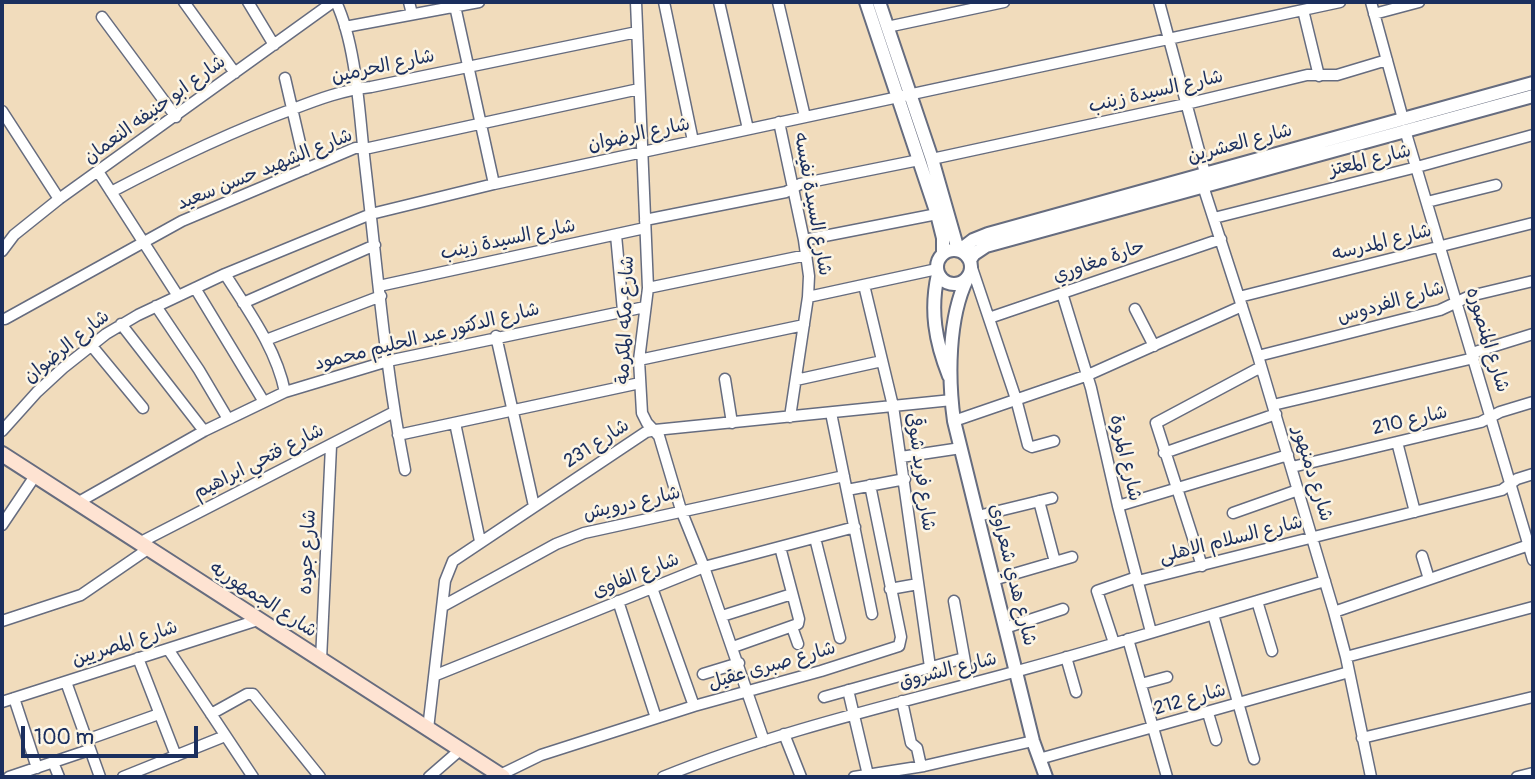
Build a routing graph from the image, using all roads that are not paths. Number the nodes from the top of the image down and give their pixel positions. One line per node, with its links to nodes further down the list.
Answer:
1 (184, 2): 30 (street)
2 (248, 2): 27 (street)
3 (335, 2): 23 (street); 27 (street, شارع ابو حنيفه النعمان)
4 (409, 2): 20 (street)
5 (479, 2): 17 (street)
6 (636, 2): 25 (street, شارع مكه المكرمة)
7 (664, 2): 48 (street)
8 (719, 2): 46 (street)
9 (778, 2): 42 (street, شارع السيدة نفيسه)
10 (866, 2): 36 (street)
11 (879, 2): 24 (street)
12 (1004, 2): 24 (street)
13 (1158, 2): 26 (street, شارع دمنهور)
14 (1340, 2): 19 (street, شارع الرضوان)
15 (1371, 2): 21 (street, شارع المنصوره)
16 (1419, 2): 21 (street)
17 (467, 3): 18 (street)
18 (455, 6): 20 (street); 29 (street)
19 (1303, 10): 26 (street, شارع الرضوان); 31 (street)
20 (412, 14): 23 (street)
21 (1374, 14): 28 (street, شارع المنصوره)
22 (102, 17): 41 (street)
23 (345, 27): 34 (street)
24 (887, 27): 36 (street)
25 (637, 32): 29 (street, شارع الحرمين); 35 (street, شارع مكه المكرمة)
26 (1168, 38): 36 (street, شارع الرضوان); 38 (street, شارع دمنهور)
27 (274, 45): 30 (street, شارع ابو حنيفه النعمان)
28 (1387, 60): 31 (street, شارع السيدة زينب); 45 (street, شارع المنصوره)
29 (468, 66): 34 (street, شارع الحرمين); 44 (street)
30 (235, 73): 41 (street, شارع ابو حنيفه النعمان)
31 (1319, 76): 38 (street, شارع السيدة زينب)
32 (285, 78): 39 (street)
33 (1533, 83): 45 (street, شارع العشرين)
34 (356, 88): 39 (street, شارع الحرمين); 49 (street)
35 (639, 89): 44 (street, شارع الشهيد حسن سعيد); 50 (street, شارع مكه المكرمة)
36 (904, 96): 42 (street, شارع الرضوان); 51 (street)
37 (1533, 96): 45 (street, شارع العشرين)
38 (1186, 104): 51 (street, شارع السيدة زينب); 55 (street, شارع دمنهور)
39 (293, 109): 53 (street); 59 (street, شارع الحرمين)
40 (2, 111): 60 (street)
41 (176, 117): 54 (street, شارع ابو حنيفه النعمان)
42 (806, 117): 43 (street, شارع الرضوان)
43 (779, 122): 46 (street, شارع الرضوان); 58 (street, شارع السيدة نفيسه)
44 (481, 124): 49 (street, شارع الشهيد حسن سعيد); 56 (street)
45 (1404, 125): 52 (street, شارع المنصوره); 55 (street, شارع العشرين)
46 (748, 129): 48 (street, شارع الرضوان)
47 (1533, 135): 52 (street, شارع المعتز)
48 (693, 141): 50 (street, شارع الرضوان)
49 (363, 147): 53 (street, شارع الشهيد حسن سعيد); 62 (street)
50 (642, 152): 56 (street, شارع الرضوان); 66 (street, شارع مكه المكرمة)
51 (925, 160): 58 (street, شارع السيدة زينب); 63 (street); 74 (street)
52 (1417, 167): 61 (street, شارع المنصوره); 64 (street, شارع المعتز)
53 (306, 169): 70 (street, شارع الشهيد حسن سعيد)
54 (99, 173): 59 (street); 60 (street, شارع ابو حنيفه النعمان)
55 (1204, 179): 64 (street, شارع دمنهور); 74 (street, شارع العشرين); 77 (street, شارع العشرين)
56 (494, 184): 62 (street, شارع الرضوان)
57 (1496, 185): 61 (street)
58 (793, 188): 66 (street, شارع السيدة زينب); 69 (street, شارع السيدة نفيسه)
59 (111, 192): 70 (street)
60 (59, 200): 71 (street, شارع ابو حنيفه النعمان)
61 (1427, 202): 73 (street, شارع المنصوره)
62 (371, 214): 72 (street); 79 (street, شارع الرضوان)
63 (937, 214): 69 (street); 75 (street)
64 (1214, 218): 68 (street, شارع دمنهور)
65 (1533, 223): 73 (street, شارع المدرسه)
66 (645, 224): 67 (street, شارع السيدة زينب); 83 (street, شارع مكه المكرمة)
67 (616, 234): 84 (street, شارع السيدة زينب); 94 (street)
68 (1221, 239): 85 (street, حارة مغاوري); 88 (street, شارع دمنهور)
69 (804, 240): 76 (street, شارع السيدة نفيسه)
70 (143, 241): 86 (street); 96 (street, شارع الشهيد حسن سعيد)
71 (4, 244)
72 (375, 245): 84 (street); 90 (street)
73 (1440, 247): 88 (street, شارع المدرسه); 89 (street, شارع المنصوره)
74 (959, 250): 75 (street); 77 (street)
75 (943, 254): 78 (street)
76 (807, 255): 83 (street); 87 (street, شارع السيدة نفيسه)
77 (970, 269): 78 (street); 95 (street); 111 (street, شارع هدي شعراوى)
78 (937, 271): 81 (street); 111 (street, شارع هدي شعراوى)
79 (225, 274): 82 (street, شارع الرضوان); 90 (street)
80 (1533, 281): 89 (street, شارع الفردوس)
81 (864, 285): 87 (street); 107 (street, شارع فريد شوقى)
82 (195, 288): 86 (street, شارع الرضوان); 117 (street)
83 (648, 288): 92 (street, شارع مكه المكرمة)
84 (380, 291): 101 (street, شارع السيدة زينب); 105 (street)
85 (1062, 293): 95 (street, حارة مغاوري); 109 (street, شارع المروة)
86 (178, 296): 91 (street, شارع الرضوان)
87 (808, 297): 98 (street, شارع السيدة نفيسه)
88 (1240, 302): 103 (street); 108 (street, شارع دمنهور)
89 (1457, 302): 104 (street, شارع المنصوره); 108 (street, شارع الفردوس)
90 (243, 303): 101 (street)
91 (156, 306): 97 (street, شارع الرضوان); 127 (street)
92 (645, 307): 94 (street, شارع الدكتور عبد الحليم محمود); 106 (street, شارع مكه المكرمة)
93 (1135, 309): 103 (street)
94 (623, 311): 100 (street, شارع الدكتور عبد الحليم محمود)
95 (989, 318): 115 (street)
96 (5, 319)
97 (121, 324): 102 (street, شارع الرضوان); 133 (street)
98 (804, 325): 106 (street); 112 (street, شارع السيدة نفيسه)
99 (1533, 334): 104 (street)
100 (496, 337): 105 (street, شارع الدكتور عبد الحليم محمود); 122 (street)
101 (266, 340): 114 (street)
102 (91, 345): 120 (street); 132 (street, شارع الرضوان)
103 (1154, 346): 109 (street)
104 (1473, 355): 121 (street); 126 (street, شارع المنصوره)
105 (388, 360): 114 (street, شارع الدكتور عبد الحليم محمود); 123 (street)
106 (639, 360): 113 (street, شارع مكه المكرمة)
107 (882, 361): 112 (street); 119 (street, شارع فريد شوقى)
108 (1260, 362): 121 (street, شارع دمنهور); 139 (street, شارع الفردوس)
109 (1088, 375): 115 (street); 158 (street, شارع المروة)
110 (725, 379): 130 (street)
111 (951, 379): 116 (street, شارع هدي شعراوى)
112 (796, 380): 125 (street, شارع السيدة نفيسه)
113 (640, 383): 122 (street); 131 (street, شارع مكه المكرمة)
114 (285, 392): 117 (street, شارع الدكتور عبد الحليم محمود)
115 (1016, 399): 128 (street); 135 (street)
116 (952, 400): 119 (street, شارع 231); 128 (street, شارع هدي شعراوى)
117 (264, 401): 127 (street, شارع الدكتور عبد الحليم محمود)
118 (1533, 402): 126 (street, شارع 210)
119 (893, 406): 124 (street, شارع 231); 142 (street, شارع فريد شوقى)
120 (144, 408)
121 (1274, 410): 139 (street); 141 (street, شارع دمنهور)
122 (513, 411): 129 (street); 157 (street)
123 (394, 412): 134 (street); 137 (street, شارع فتحي ابراهيم)
124 (831, 413): 125 (street, شارع 231); 147 (street)
125 (790, 417): 130 (street, شارع 231)
126 (1492, 417): 136 (street, شارع 210); 149 (street, شارع المنصوره)
127 (228, 419): 133 (street, شارع الدكتور عبد الحليم محمود)
128 (954, 421): 138 (street, شارع هدي شعراوى)
129 (455, 423): 134 (street); 168 (street)
130 (732, 423): 131 (street, شارع 231)
131 (655, 429): 157 (street, شارع 231); 159 (street, شارع مكه المكرمة)
132 (2, 431)
133 (204, 431): 156 (street, شارع الدكتور عبد الحليم محمود)
134 (398, 435): 144 (street)
135 (1054, 441)
136 (1397, 442): 143 (street, شارع 210); 160 (street)
137 (331, 446): 170 (street, شارع فتحي ابراهيم); 212 (street, شارع جوده)
138 (961, 448): 142 (street); 162 (street, شارع هدي شعراوى)
139 (1164, 453): 152 (street)
140 (2, 454): 146 (main road, شارع الجمهوريه)
141 (1288, 455): 143 (street, شارع دمنهور); 152 (street)
142 (901, 457): 148 (street, شارع فريد شوقى)
143 (1292, 467): 153 (street, شارع دمنهور)
144 (405, 470)
145 (1533, 474): 149 (street, شارع السلام الاهلى)
146 (36, 476): 156 (main road, شارع الجمهوريه); 163 (street)
147 (844, 476): 151 (street); 159 (street, شارع درويش)
148 (905, 479): 150 (street); 182 (street, شارع فريد شوقى)
149 (1511, 484): 160 (street, شارع السلام الاهلى); 165 (street, شارع المنصوره)
150 (870, 485): 151 (street); 184 (street, شارع صبرى عقيل)
151 (847, 489): 164 (street)
152 (1177, 490): 158 (street); 176 (street)
153 (1298, 490): 161 (street); 167 (street, شارع دمنهور)
154 (1052, 498): 155 (street)
155 (1039, 501): 162 (street); 175 (street)
156 (77, 503): 170 (main road, شارع الجمهوريه)
157 (534, 506): 168 (street, شارع 231)
158 (1118, 506): 178 (street, شارع المروة)
159 (681, 510): 177 (street, شارع مكه المكرمة); 189 (street, شارع درويش)
160 (1415, 512): 167 (street, شارع السلام الاهلى)
161 (1233, 513)
162 (978, 516): 180 (street, شارع هدي شعراوى)
163 (2, 525)
164 (855, 527): 166 (street, شارع الفاوى); 193 (street)
165 (1529, 527): 169 (street, شارع المنصوره)
166 (815, 538): 171 (street, شارع الفاوى); 201 (street)
167 (1312, 538): 176 (street, شارع السلام الاهلى); 181 (street, شارع دمنهور)
168 (480, 541): 189 (street, شارع 231)
169 (1529, 545): 174 (street, شارع المنصوره); 179 (street)
170 (143, 546): 196 (main road, شارع الجمهوريه); 197 (street)
171 (780, 547): 177 (street, شارع الفاوى); 185 (street)
172 (1072, 556): 175 (street)
173 (1422, 556): 179 (street)
174 (1533, 561)
175 (1055, 562): 180 (street)
176 (1202, 566): 178 (street, شارع السلام الاهلى)
177 (704, 567): 183 (street, شارع الفاوى); 195 (street, شارع مكه المكرمة)
178 (1137, 579): 200 (street, شارع المروة); 203 (street, شارع السلام الاهلى)
179 (1429, 579): 192 (street)
180 (993, 580): 199 (street, شارع هدي شعراوى)
181 (1325, 581): 188 (street, شارع الشروق); 192 (street, شارع دمنهور)
182 (918, 584): 184 (street); 214 (street, شارع فريد شوقى)
183 (652, 588): 186 (street, شارع الفاوى); 232 (street)
184 (890, 589): 223 (street, شارع صبرى عقيل)
185 (792, 594): 195 (street); 198 (street)
186 (618, 601): 218 (street, شارع الفاوى); 237 (street)
187 (954, 601): 211 (street)
188 (1256, 601): 194 (street, شارع الشروق); 207 (street)
189 (443, 606): 218 (street, شارع 231)
190 (1533, 607): 209 (street)
191 (1063, 609): 199 (street)
192 (1334, 612): 209 (street, شارع دمنهور)
193 (872, 614)
194 (1213, 614): 200 (street, شارع الشروق); 231 (street)
195 (722, 616): 205 (street, شارع مكه المكرمة)
196 (258, 620): 206 (street, شارع المصريين); 212 (main road, شارع الجمهوريه)
197 (2, 621)
198 (792, 627): 204 (street); 205 (street)
199 (1005, 628): 215 (street, شارع هدي شعراوى)
200 (1151, 632): 202 (street, شارع الشروق)
201 (839, 638)
202 (1128, 639): 203 (street, شارع الشروق); 222 (street)
203 (1114, 643): 208 (street, شارع الشروق)
204 (798, 644)
205 (733, 647): 213 (street, شارع مكه المكرمة)
206 (168, 649): 210 (street, شارع المصريين); 236 (street)
207 (1272, 651)
208 (1066, 657): 215 (street, شارع الشروق); 225 (street)
209 (1346, 657): 216 (street, شارع دمنهور)
210 (138, 658): 220 (street, شارع المصريين); 235 (street)
211 (964, 658): 214 (street); 221 (street)
212 (321, 660): 238 (main road, شارع الجمهوريه)
213 (738, 663): 217 (street); 223 (street, شارع مكه المكرمة)
214 (930, 667): 224 (street)
215 (1016, 672): 221 (street, شارع الشروق); 245 (street, شارع هدي شعراوى)
216 (1349, 672): 231 (street, شارع 212); 242 (street, شارع دمنهور)
217 (704, 674)
218 (436, 675): 238 (street, شارع 231)
219 (1167, 677): 222 (street)
220 (66, 682): 228 (street, شارع المصريين); 246 (street)
221 (969, 684): 229 (street, شارع الشروق)
222 (1142, 684): 239 (street)
223 (748, 690): 232 (street, شارع صبرى عقيل); 244 (street, شارع مكه المكرمة)
224 (848, 690): 226 (street); 233 (street)
225 (1076, 692)
226 (824, 697)
227 (1533, 697): 242 (street)
228 (14, 698): 230 (street, شارع المصريين); 253 (street)
229 (902, 701): 233 (street, شارع الشروق); 252 (street)
230 (2, 702)
231 (1239, 704): 234 (street, شارع 212); 250 (street)
232 (694, 706): 237 (street, شارع صبرى عقيل)
233 (854, 713): 240 (street, شارع الشروق); 256 (street)
234 (1208, 713): 239 (street, شارع 212); 243 (street)
235 (159, 714): 246 (street); 248 (street)
236 (211, 714): 241 (street); 263 (street)
237 (656, 718): 257 (street, شارع صبرى عقيل)
238 (428, 729): 247 (main road, شارع الجمهوريه)
239 (1154, 729): 249 (street, شارع 212); 270 (street)
240 (784, 734): 244 (street, شارع الشروق); 266 (street)
241 (225, 736): 248 (street); 255 (street)
242 (1362, 738): 271 (street, شارع دمنهور)
243 (1216, 740)
244 (764, 741): 265 (street, شارع الشروق)
245 (1033, 741): 249 (street, شارع هدي شعراوى); 252 (street)
246 (88, 745): 251 (street); 260 (street)
247 (460, 750): 257 (main road, شارع الجمهوريه); 264 (street)
248 (176, 756): 261 (street)
249 (1039, 759): 269 (street, شارع هدي شعراوى)
250 (1254, 759)
251 (53, 762): 253 (street); 259 (street)
252 (923, 766): 256 (street); 268 (street)
253 (37, 768): 258 (street)
254 (1533, 773): 272 (street)
255 (251, 775): 262 (street)
256 (875, 775): 267 (street)
257 (501, 776)
258 (9, 777)
259 (59, 777)
260 (100, 777)
261 (123, 777)
262 (239, 777)
263 (320, 777)
264 (429, 777)
265 (663, 777)
266 (801, 777)
267 (854, 777)
268 (927, 777)
269 (1046, 777)
270 (1167, 777)
271 (1371, 777)
272 (1517, 777)

